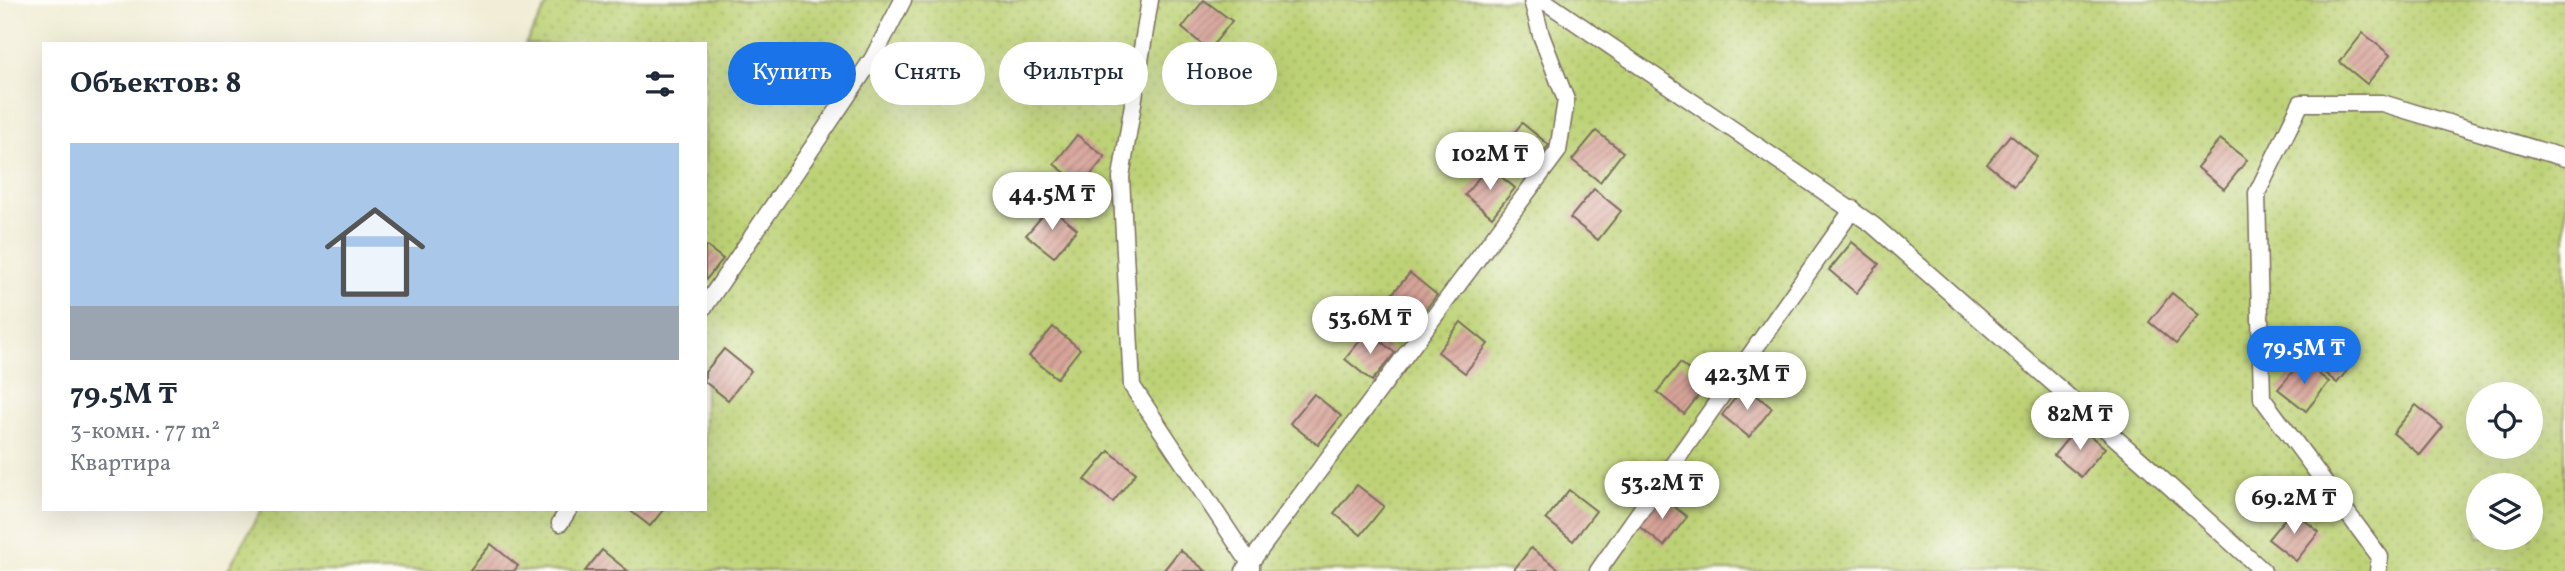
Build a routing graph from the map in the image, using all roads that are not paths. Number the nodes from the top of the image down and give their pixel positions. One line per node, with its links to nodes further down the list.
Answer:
1 (903, 0): 7 (lane)
2 (1150, 0): 8 (lane)
3 (1532, 0): 8 (lane)
4 (1543, 0): 6 (lane)
5 (2565, 158): 11 (lane)
6 (1853, 209): 9 (lane); 10 (lane)
7 (707, 303)
8 (1248, 569)
9 (1598, 571)
10 (2263, 571)
11 (2378, 571)

